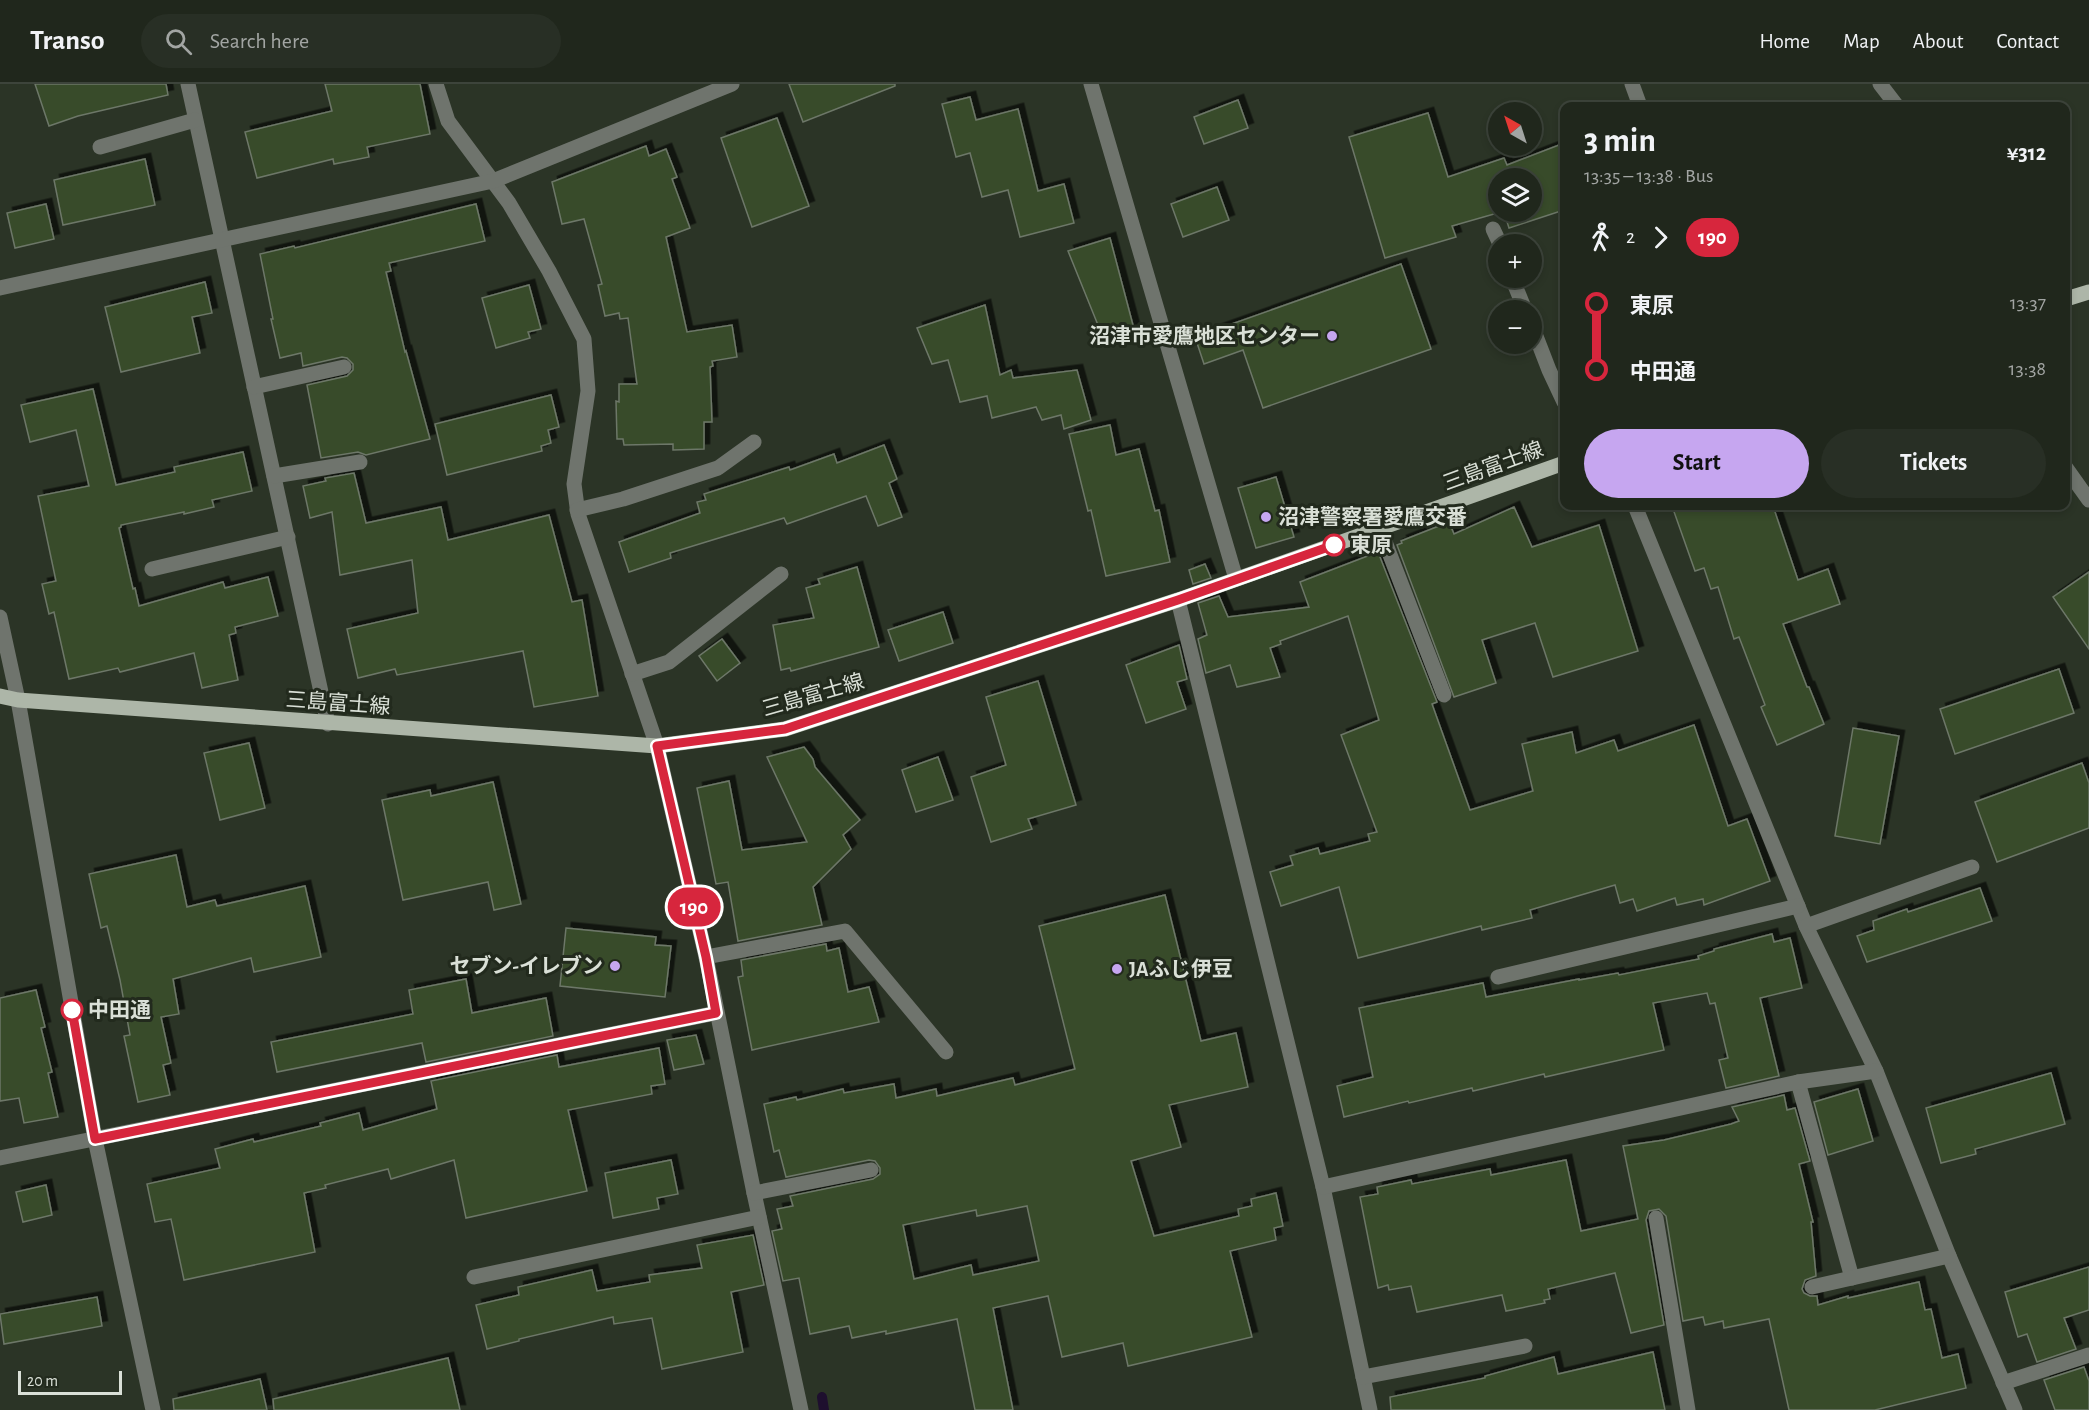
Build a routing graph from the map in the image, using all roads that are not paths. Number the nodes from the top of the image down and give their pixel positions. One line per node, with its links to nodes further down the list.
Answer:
1 (188, 84): 9 (street)
2 (436, 84): 11 (street)
3 (732, 84): 11 (street)
4 (1090, 84): 34 (street)
5 (1632, 84): 7 (street)
6 (1880, 84): 8 (street)
7 (1639, 102)
8 (1894, 102)
9 (195, 120): 10 (street); 14 (street)
10 (100, 147)
11 (494, 182): 14 (street); 28 (street)
12 (1493, 229): 13 (street)
13 (1495, 234)
14 (222, 240): 15 (street); 20 (street)
15 (0, 288)
16 (2089, 292): 17 (main road)
17 (2070, 298)
18 (1542, 352): 21 (street)
19 (344, 368): 20 (street)
20 (254, 387): 26 (street)
21 (1560, 393)
22 (754, 442): 28 (street)
23 (360, 462): 26 (street)
24 (1560, 464): 30 (main road, 三島富士線)
25 (2070, 474): 27 (street)
26 (274, 476): 31 (street)
27 (2089, 500)
28 (577, 510): 37 (street)
29 (1637, 510): 44 (street)
30 (1380, 529): 34 (main road, 三島富士線); 38 (street)
31 (288, 537): 32 (street); 41 (street)
32 (152, 569)
33 (782, 574): 37 (street)
34 (1236, 579): 35 (main road, 三島富士線)
35 (1178, 600): 42 (main road, 三島富士線); 55 (street)
36 (0, 617): 40 (street)
37 (632, 674): 42 (street)
38 (1443, 695)
39 (0, 696): 40 (main road, 三島富士線)
40 (18, 700): 41 (main road, 三島富士線); 52 (street)
41 (328, 724): 42 (main road, 三島富士線)
42 (657, 746): 46 (street)
43 (1972, 867): 45 (street)
44 (1798, 906): 45 (street); 47 (street)
45 (1806, 926): 50 (street)
46 (706, 957): 48 (street); 49 (street)
47 (1498, 977)
48 (716, 1013): 52 (street); 56 (street)
49 (946, 1052)
50 (1876, 1071): 51 (street); 59 (street)
51 (1798, 1082): 55 (street); 61 (street)
52 (95, 1139): 53 (street); 67 (street)
53 (0, 1158)
54 (871, 1170): 56 (street)
55 (1323, 1187): 65 (street)
56 (754, 1193): 57 (street)
57 (759, 1217): 60 (street); 68 (street)
58 (1656, 1218): 70 (street)
59 (1949, 1256): 61 (street); 66 (street)
60 (474, 1277)
61 (1852, 1278): 62 (street)
62 (1812, 1287)
63 (1525, 1346): 65 (street)
64 (2089, 1355): 66 (street)
65 (1363, 1377): 69 (street)
66 (2003, 1383): 71 (street)
67 (153, 1410)
68 (801, 1410)
69 (1370, 1410)
70 (1688, 1410)
71 (2015, 1410)

